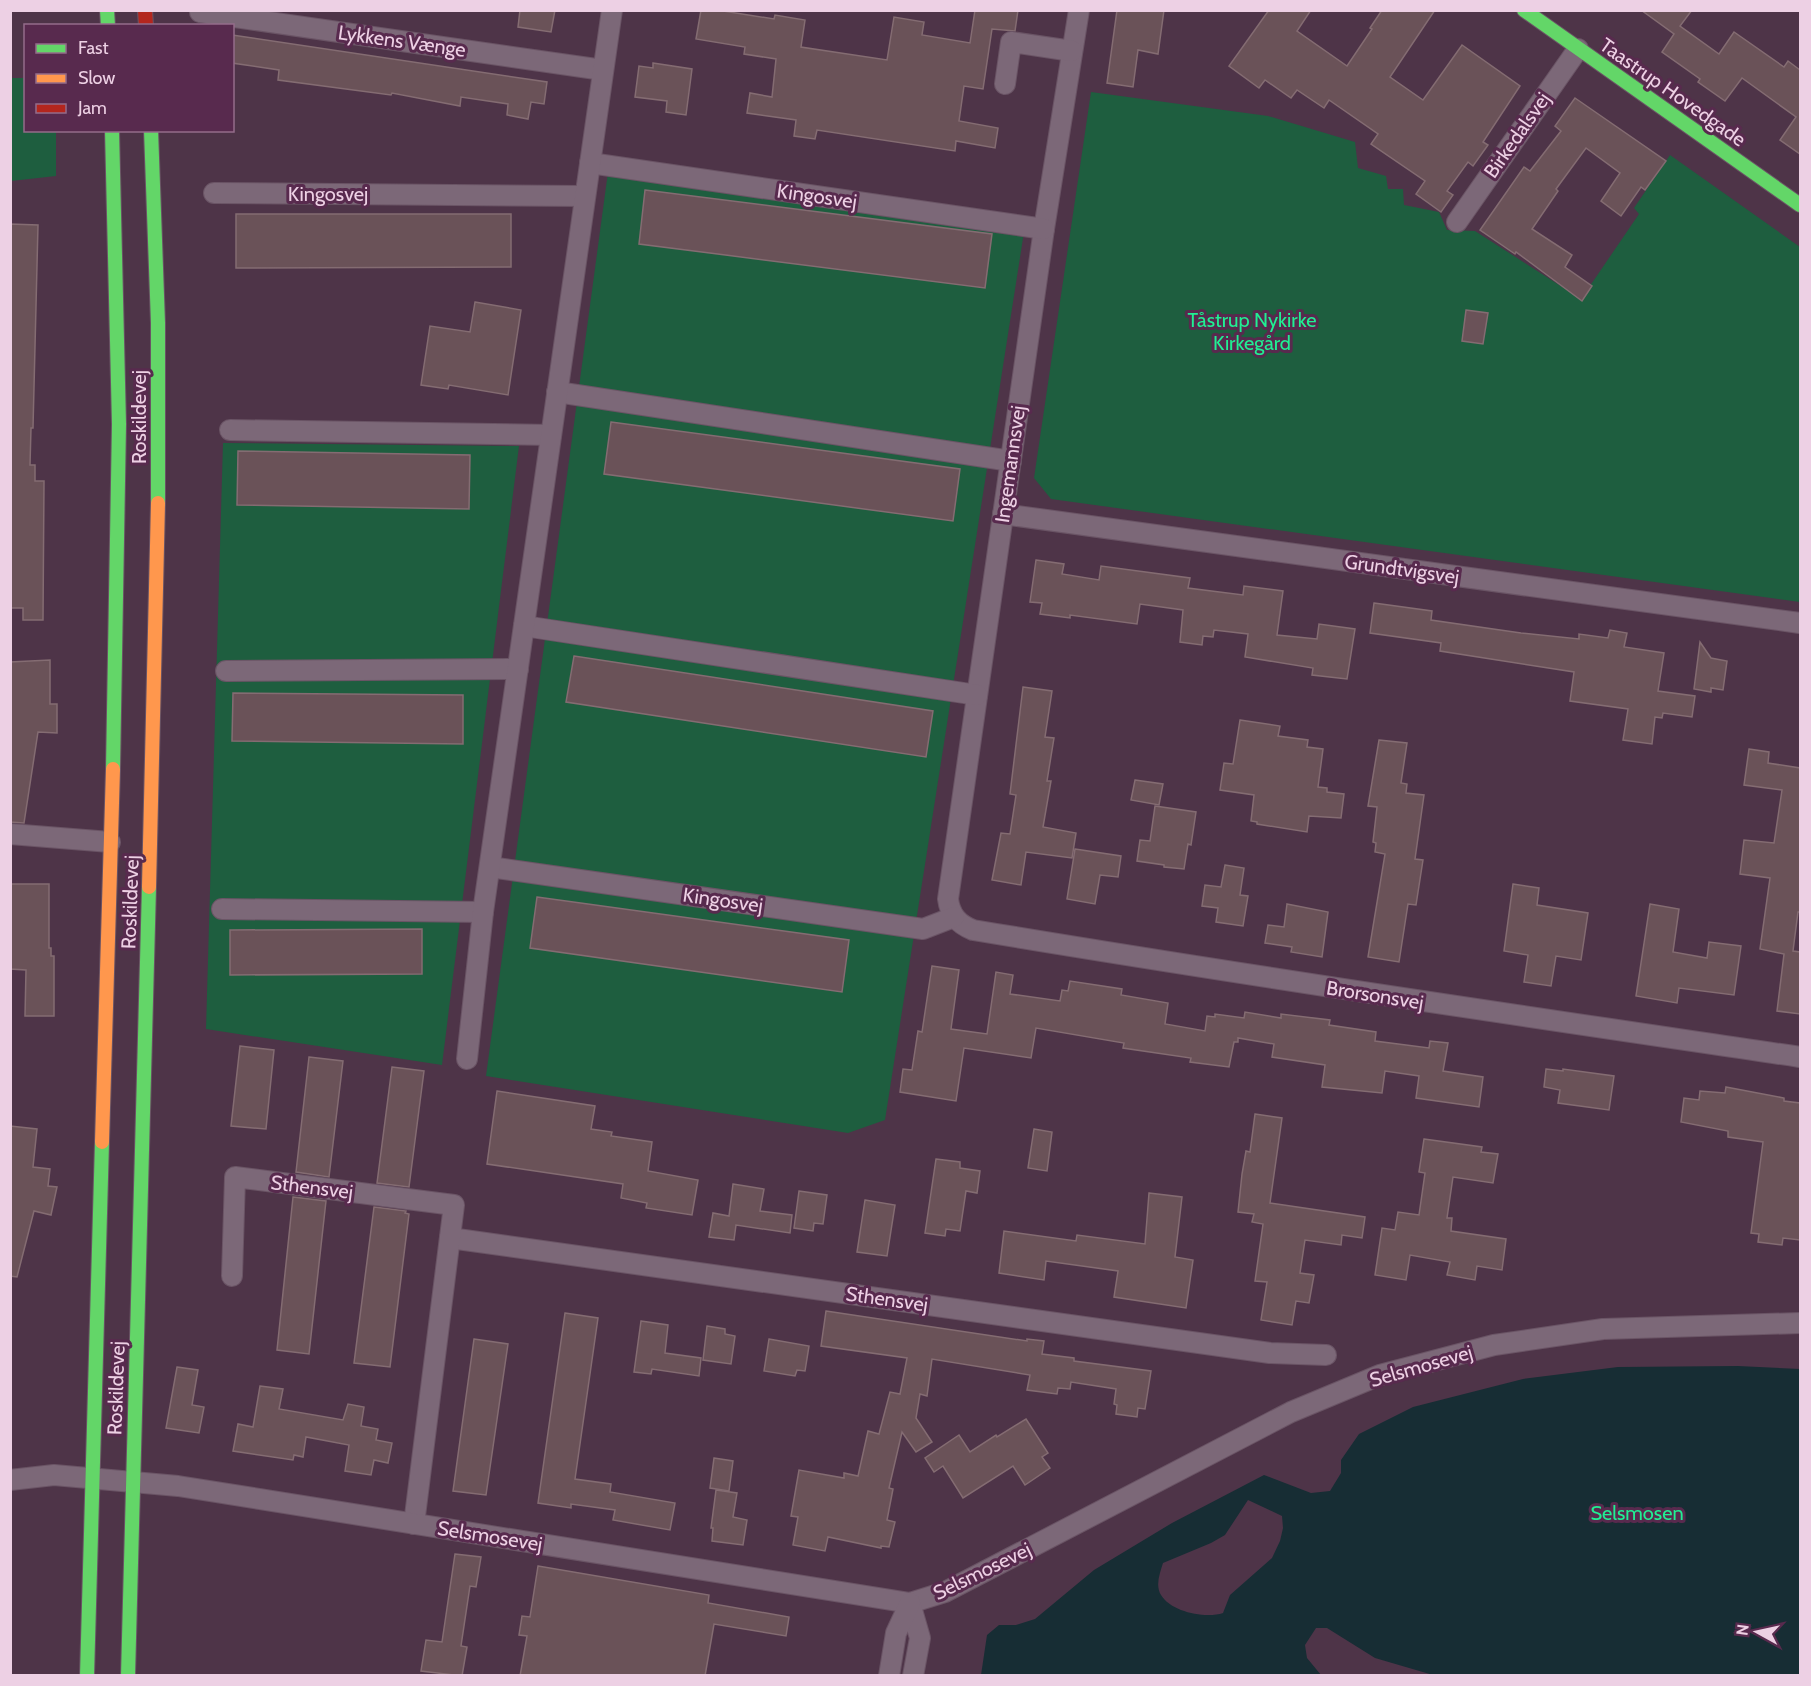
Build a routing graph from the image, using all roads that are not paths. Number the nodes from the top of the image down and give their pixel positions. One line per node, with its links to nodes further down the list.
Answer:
1 (612, 10): 7 (street)
2 (1079, 10): 6 (street, Ingemannsvej)
3 (1524, 10): 5 (main road, Taastrup Hovedgade)
4 (200, 12): 7 (street, Lykkens Vænge)
5 (1578, 48): 14 (main road, Taastrup Hovedgade); 15 (street, Birkedalsvej)
6 (1072, 51): 8 (street); 16 (street, Ingemannsvej)
7 (603, 70): 11 (street)
8 (1005, 84)
9 (112, 132): 28 (main road, Roskildevej)
10 (151, 132): 41 (main road, Roskildevej)
11 (590, 163): 13 (street); 16 (street, Kingosvej)
12 (214, 193): 13 (street, Kingosvej)
13 (585, 196): 17 (street)
14 (1800, 205)
15 (1457, 222)
16 (1044, 229): 20 (street, Ingemannsvej)
17 (557, 392): 19 (street); 20 (street)
18 (230, 430): 19 (street)
19 (551, 435): 23 (street)
20 (1011, 461): 21 (street, Ingemannsvej)
21 (1003, 514): 22 (street, Grundtvigsvej); 26 (street, Ingemannsvej)
22 (1800, 623)
23 (524, 626): 24 (street); 26 (street)
24 (518, 669): 25 (street); 29 (street)
25 (226, 671)
26 (977, 695): 32 (street, Ingemannsvej)
27 (10, 834): 28 (street)
28 (110, 842): 39 (main road, Roskildevej)
29 (490, 867): 31 (street); 32 (street, Kingosvej)
30 (222, 909): 31 (street)
31 (483, 912): 34 (street)
32 (954, 917): 33 (street, Brorsonsvej)
33 (1800, 1057)
34 (467, 1059)
35 (450, 1238): 36 (street, Sthensvej); 38 (street, Sthensvej); 42 (street, Sthensvej)
36 (232, 1276)
37 (1800, 1323): 43 (street, Selsmosevej)
38 (1326, 1355)
39 (92, 1479): 40 (street, Selsmosevej); 41 (street, Selsmosevej); 44 (main road, Roskildevej)
40 (10, 1480)
41 (133, 1482): 42 (street, Selsmosevej); 45 (main road, Roskildevej)
42 (414, 1524): 43 (street, Selsmosevej)
43 (910, 1603): 46 (street); 47 (street)
44 (87, 1676)
45 (128, 1676)
46 (890, 1676)
47 (913, 1676)

